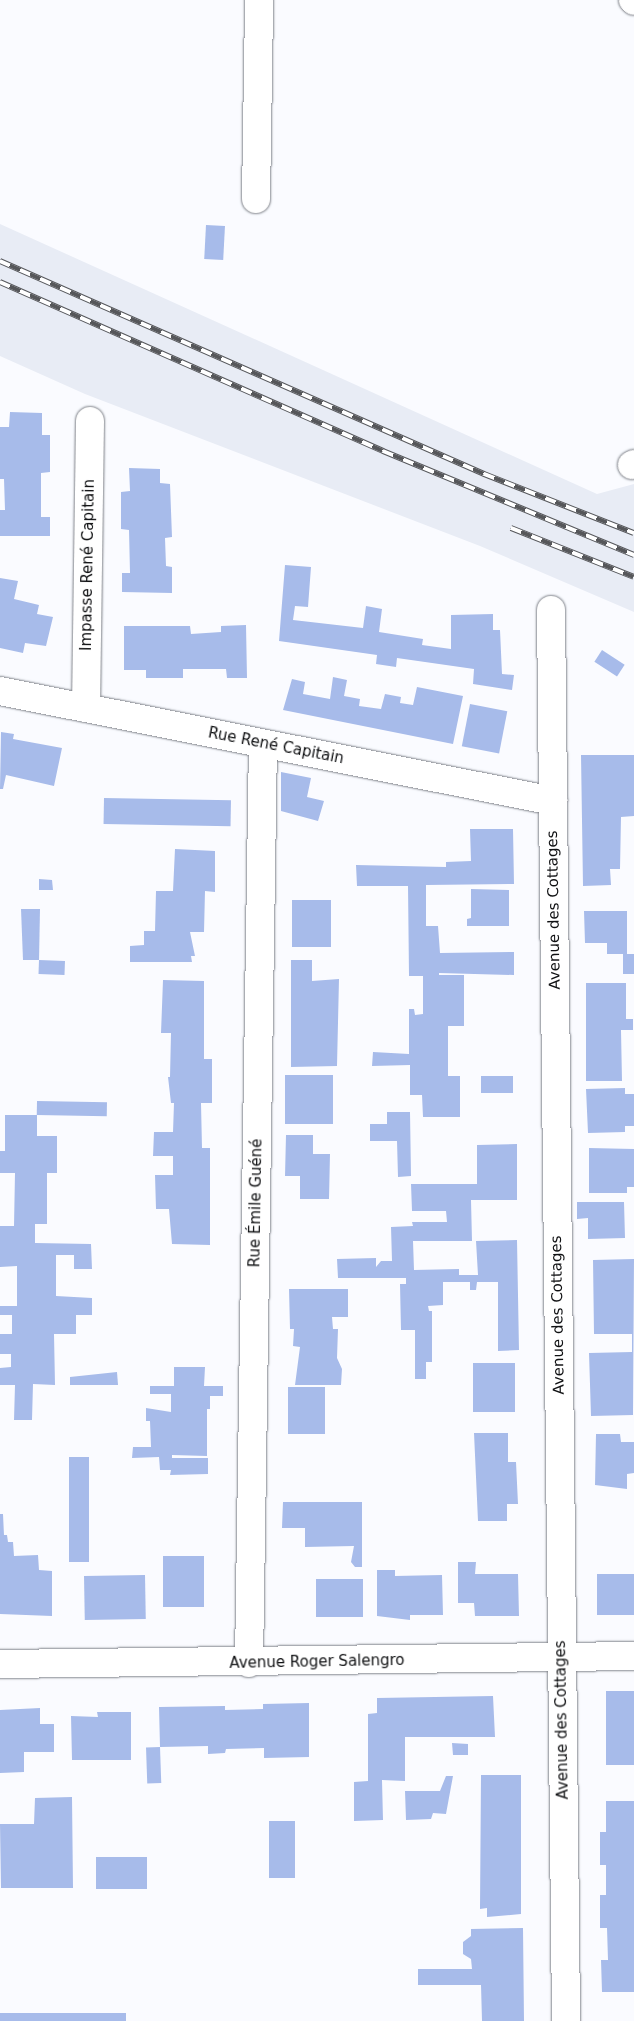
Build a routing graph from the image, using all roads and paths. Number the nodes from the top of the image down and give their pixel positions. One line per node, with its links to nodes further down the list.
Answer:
1 (259, 0): 2 (street)
2 (256, 199)
3 (90, 422): 6 (street, Impasse René Capitain)
4 (551, 610): 8 (street, Avenue des Cottages)
5 (0, 691): 6 (street, Rue René Capitain)
6 (86, 708): 7 (street, Rue René Capitain)
7 (263, 744): 8 (street, Rue René Capitain); 11 (street, Rue Émile Guéné)
8 (553, 801): 10 (street, Avenue des Cottages)
9 (634, 1656): 10 (street, Avenue Roger Salengro)
10 (562, 1658): 11 (street, Avenue Roger Salengro); 13 (street, Avenue des Cottages)
11 (249, 1663): 12 (street, Avenue Roger Salengro)
12 (0, 1664)
13 (566, 2021)

